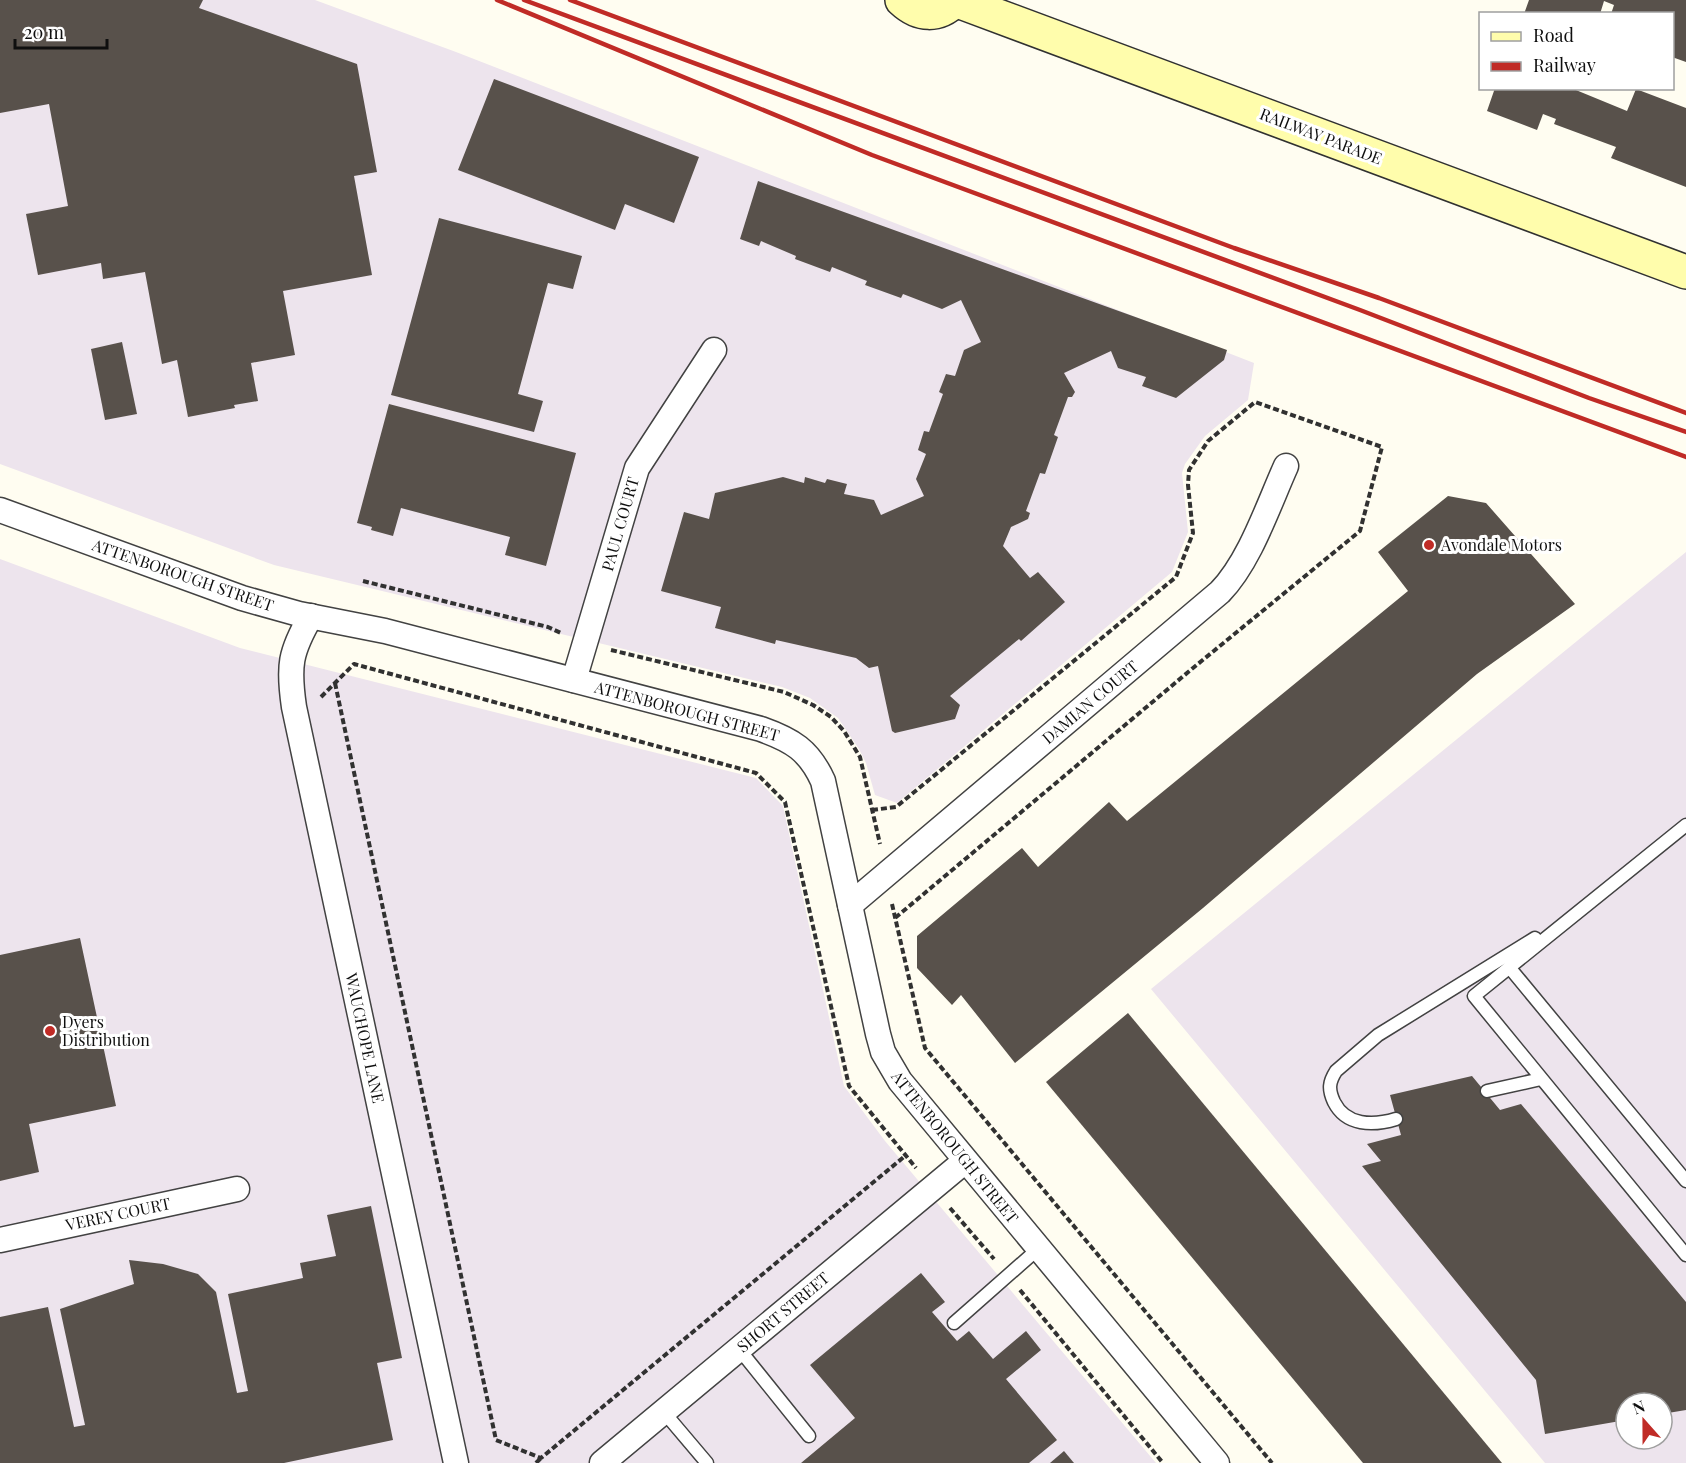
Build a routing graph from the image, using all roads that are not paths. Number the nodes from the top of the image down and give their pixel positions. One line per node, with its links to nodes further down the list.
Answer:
1 (902, 0): 2 (main road)
2 (955, 0): 3 (main road, RAILWAY PARADE)
3 (1686, 272)
4 (714, 350): 8 (street, PAUL COURT)
5 (1287, 466): 10 (street, DAMIAN COURT)
6 (0, 510): 7 (street, ATTENBOROUGH STREET)
7 (311, 616): 8 (street, ATTENBOROUGH STREET); 26 (street, WAUCHOPE LANE)
8 (574, 681): 10 (street, ATTENBOROUGH STREET)
9 (1686, 825): 11 (lane)
10 (850, 905): 16 (street, ATTENBOROUGH STREET)
11 (1575, 914): 12 (lane); 15 (lane)
12 (1509, 967): 13 (lane); 17 (lane)
13 (1541, 1079): 14 (lane); 21 (lane)
14 (1487, 1091)
15 (1395, 1119)
16 (965, 1161): 20 (street, ATTENBOROUGH STREET); 23 (street, SHORT STREET)
17 (1686, 1181)
18 (237, 1189): 19 (street, VEREY COURT)
19 (0, 1240)
20 (1038, 1249): 22 (lane); 29 (street, ATTENBOROUGH STREET)
21 (1686, 1255)
22 (954, 1323)
23 (739, 1349): 24 (street, SHORT STREET); 25 (lane)
24 (663, 1412): 27 (street, SHORT STREET); 28 (lane)
25 (809, 1436)
26 (452, 1462)
27 (602, 1463)
28 (707, 1463)
29 (1217, 1463)

